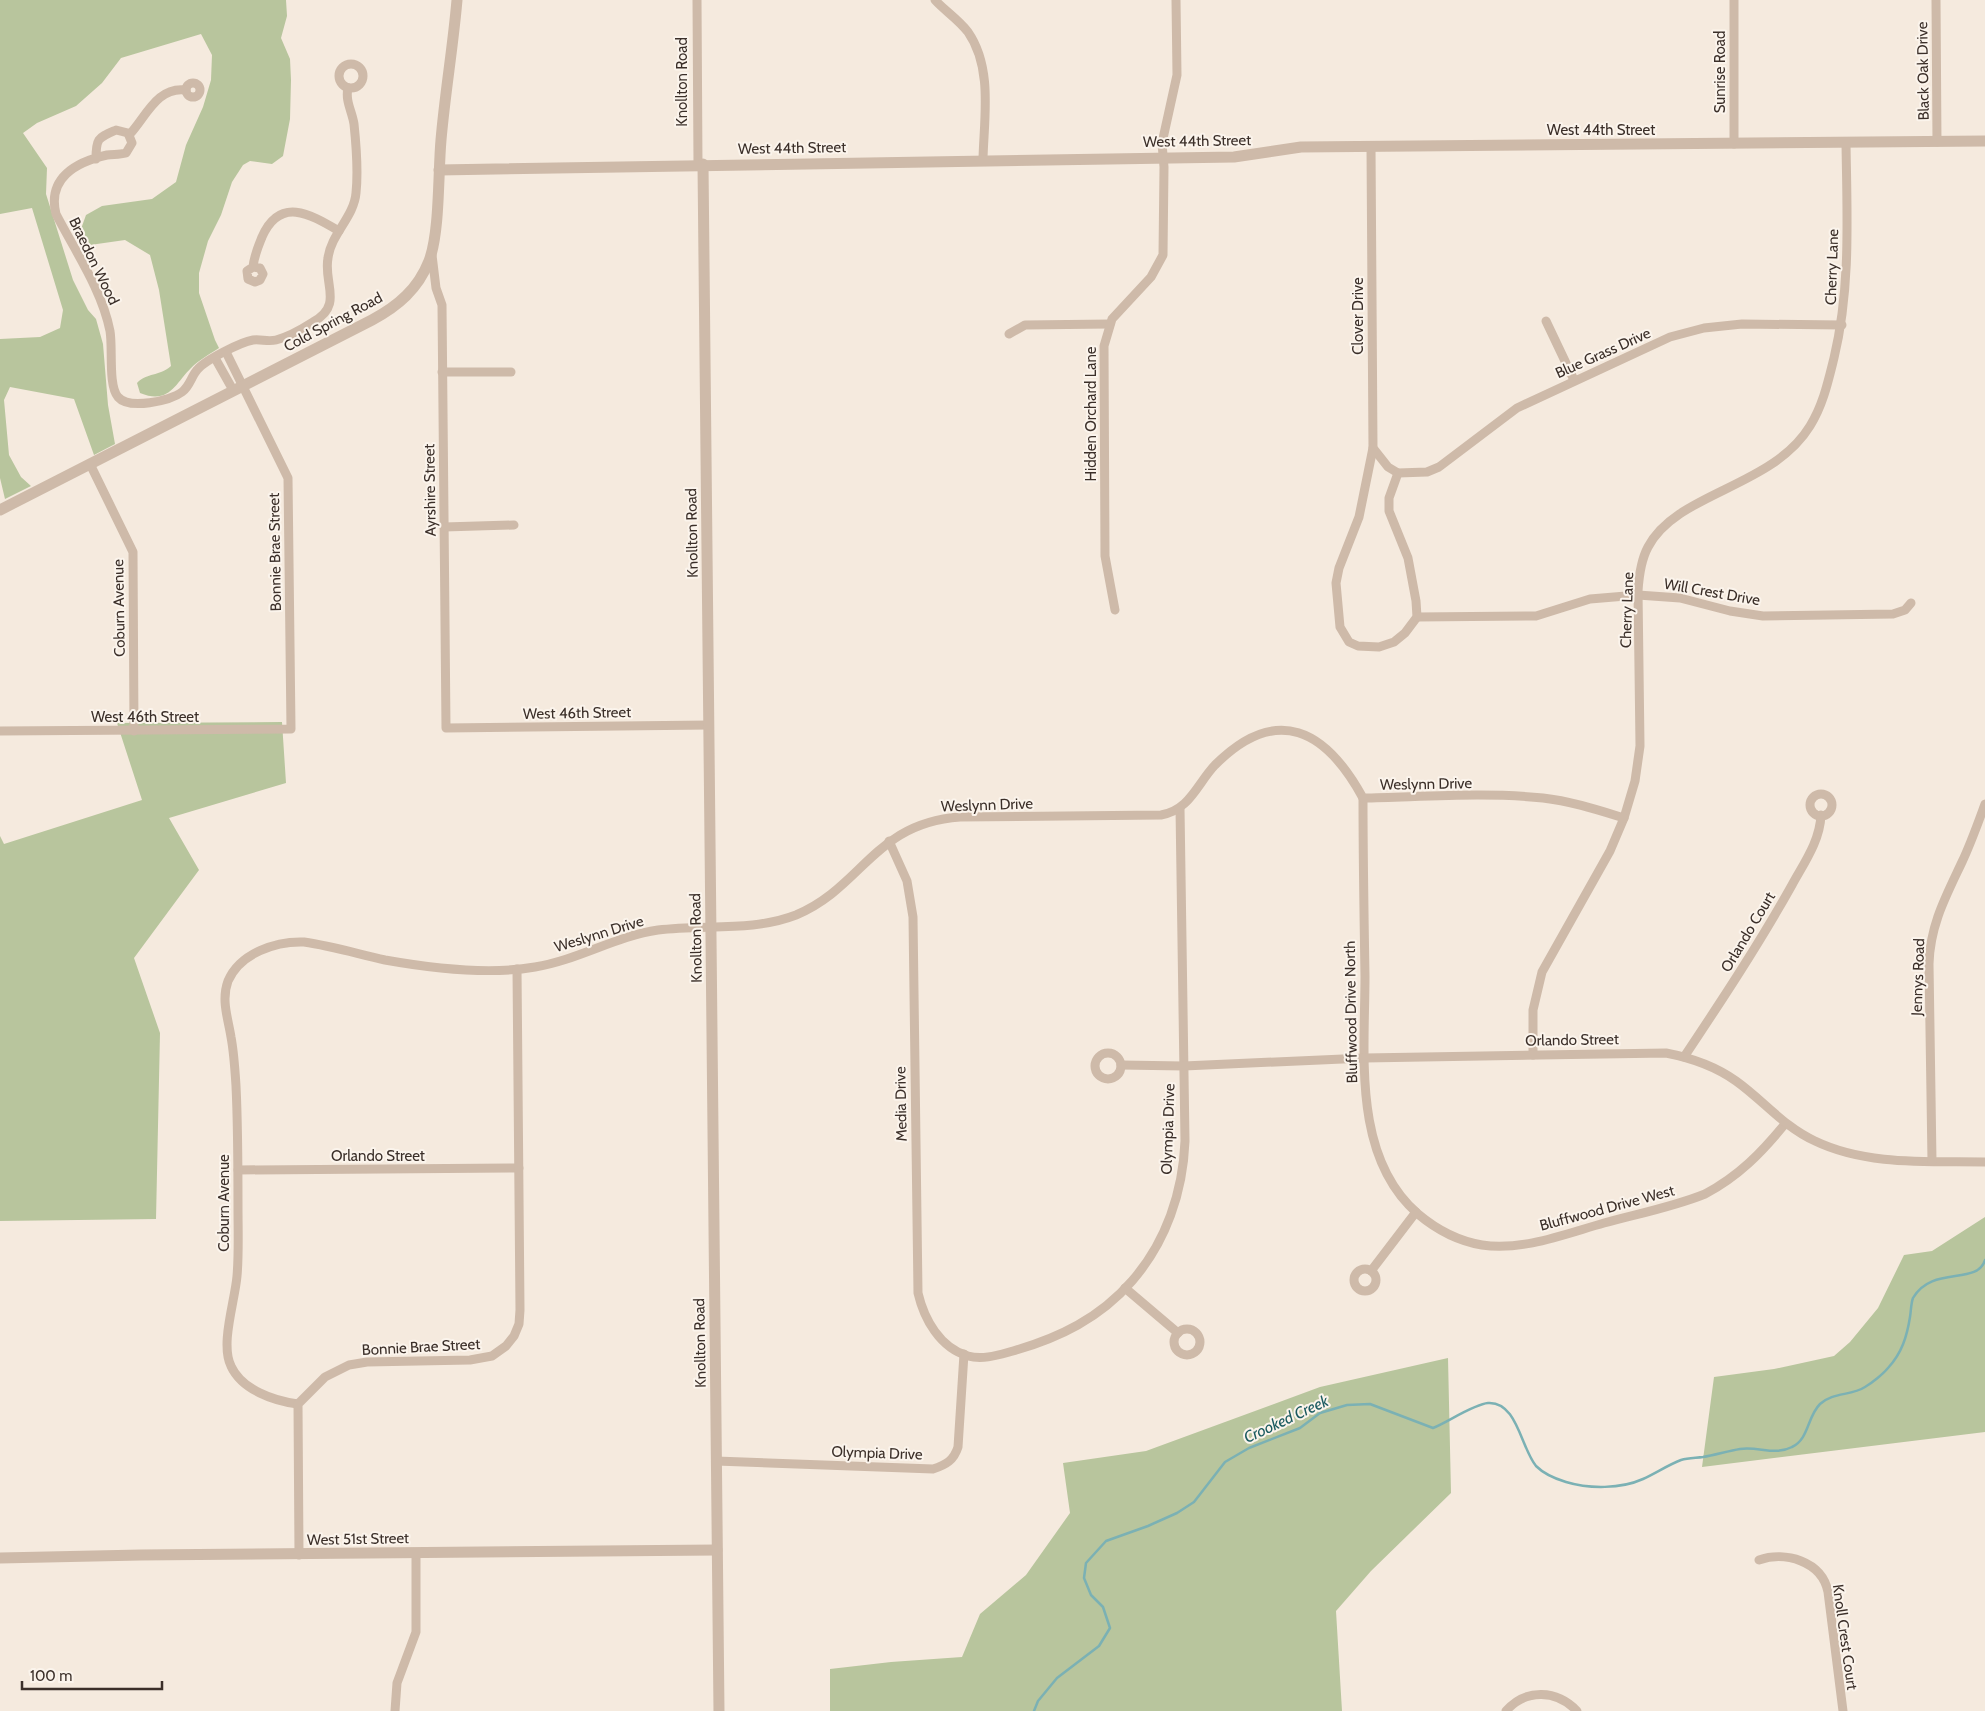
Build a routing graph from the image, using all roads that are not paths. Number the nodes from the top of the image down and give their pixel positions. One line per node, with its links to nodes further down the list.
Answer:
1 (457, 0): 19 (street, Cold Spring Road)
2 (697, 0): 18 (street, Knollton Road)
3 (935, 0): 17 (street)
4 (1176, 0): 15 (street, Hidden Orchard Lane)
5 (1734, 0): 13 (street, Sunrise Road)
6 (1936, 0): 11 (street, Black Oak Drive)
7 (348, 88): 20 (street, Braedon Wood)
8 (186, 90): 9 (street)
9 (129, 135): 16 (street); 16 (street)
10 (1985, 141): 11 (street, West 44th Street)
11 (1937, 142): 12 (street, West 44th Street)
12 (1846, 143): 13 (street, West 44th Street); 25 (street, Cherry Lane)
13 (1734, 144): 14 (street, West 44th Street)
14 (1371, 146): 15 (street, West 44th Street); 33 (street, Clover Drive)
15 (1163, 157): 17 (street, West 44th Street); 24 (street, Hidden Orchard Lane)
16 (96, 159): 28 (street, Braedon Wood)
17 (983, 159): 18 (street, West 44th Street)
18 (700, 164): 19 (street, West 44th Street); 43 (street, Knollton Road)
19 (439, 170): 21 (street, Cold Spring Road)
20 (339, 231): 22 (street); 27 (street, Braedon Wood)
21 (432, 252): 29 (street, Ayrshire Street); 32 (street, Cold Spring Road)
22 (253, 267)
23 (1546, 321): 31 (street)
24 (1110, 324): 26 (street); 41 (street, Hidden Orchard Lane)
25 (1842, 325): 31 (street, Blue Grass Drive); 39 (street, Cherry Lane)
26 (1009, 334)
27 (226, 352): 28 (street, Braedon Wood); 32 (street)
28 (215, 358): 32 (street)
29 (442, 372): 30 (street); 38 (street, Ayrshire Street)
30 (511, 372)
31 (1574, 380): 35 (street, Blue Grass Drive)
32 (238, 388): 34 (street, Cold Spring Road); 45 (street, Bonnie Brae Street)
33 (1373, 448): 35 (street); 42 (street, Clover Drive)
34 (90, 464): 36 (street, Cold Spring Road); 46 (street, Coburn Avenue)
35 (1398, 473): 42 (street)
36 (0, 510)
37 (514, 525): 38 (street)
38 (444, 527): 44 (street, Ayrshire Street)
39 (1638, 595): 40 (street, Will Crest Drive); 42 (street, Will Crest Drive); 52 (street, Cherry Lane)
40 (1911, 603)
41 (1115, 610)
42 (1417, 617)
43 (709, 725): 44 (street, West 46th Street); 54 (street, Knollton Road)
44 (446, 728)
45 (291, 729): 46 (street, West 46th Street)
46 (134, 731): 47 (street, West 46th Street)
47 (0, 732)
48 (1363, 798): 50 (street, Weslynn Drive); 52 (street, Weslynn Drive); 59 (street, Bluffwood Drive North)
49 (1985, 804): 63 (street, Jennys Road)
50 (1180, 808): 53 (street, Weslynn Drive); 61 (street, Olympia Drive)
51 (1821, 815): 58 (street, Orlando Court)
52 (1624, 818): 57 (street, Cherry Lane)
53 (889, 841): 54 (street, Weslynn Drive); 71 (street, Media Drive)
54 (711, 926): 56 (street, Weslynn Drive); 73 (street, Knollton Road)
55 (240, 964): 56 (street, Weslynn Drive); 66 (street, Coburn Avenue)
56 (517, 969): 65 (street, Bonnie Brae Street)
57 (1533, 1055): 58 (street, Orlando Street); 59 (street, Orlando Street)
58 (1684, 1057): 62 (street, Orlando Street)
59 (1365, 1058): 61 (street, Orlando Street); 67 (street, Bluffwood Drive North)
60 (1120, 1066): 61 (street, Orlando Street)
61 (1184, 1066): 69 (street, Olympia Drive)
62 (1786, 1124): 63 (street, Orlando Street); 67 (street, Bluffwood Drive West)
63 (1932, 1161): 64 (street, Orlando Street)
64 (1985, 1162)
65 (518, 1168): 66 (street, Orlando Street); 72 (street, Bonnie Brae Street)
66 (238, 1170): 72 (street, Coburn Avenue)
67 (1416, 1212): 68 (street)
68 (1371, 1272)
69 (1125, 1288): 70 (street); 71 (street, Olympia Drive)
70 (1178, 1333)
71 (964, 1354): 73 (street, Olympia Drive)
72 (298, 1404): 75 (street)
73 (716, 1461): 74 (street, Knollton Road)
74 (717, 1550): 76 (street, West 51st Street); 80 (street, Knollton Road)
75 (299, 1554): 76 (street, West 51st Street); 77 (street, West 51st Street)
76 (416, 1554): 79 (street)
77 (0, 1558)
78 (1759, 1560): 83 (street, Knoll Crest Court)
79 (395, 1711)
80 (719, 1711)
81 (1506, 1711): 82 (street)
82 (1577, 1711)
83 (1843, 1711)

